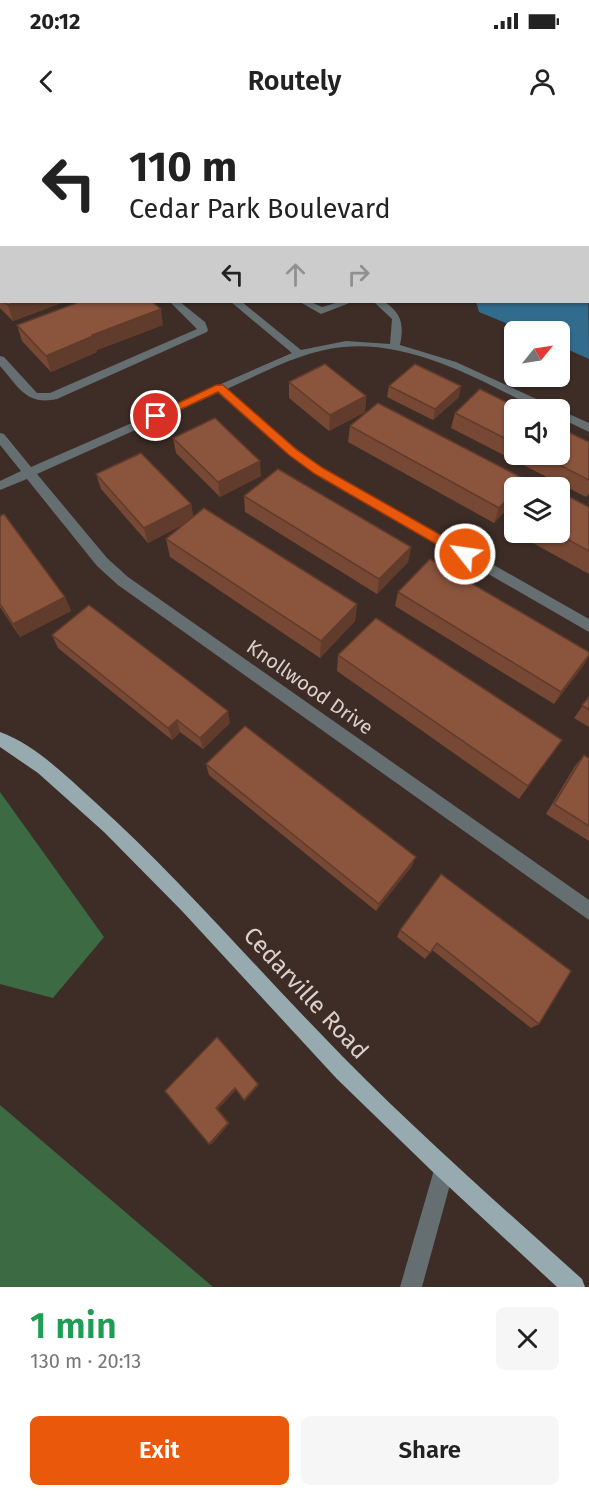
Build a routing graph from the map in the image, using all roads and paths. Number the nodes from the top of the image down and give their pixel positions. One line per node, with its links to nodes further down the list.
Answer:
1 (176, 303): 8 (street)
2 (237, 303): 7 (street)
3 (307, 303): 4 (street)
4 (344, 303)
5 (381, 303): 6 (street)
6 (396, 345): 7 (street); 10 (street)
7 (299, 354): 9 (street)
8 (0, 359)
9 (219, 388): 14 (street); 16 (street)
10 (527, 399)
11 (570, 419): 12 (street)
12 (589, 428)
13 (0, 437): 14 (street, Knollwood Drive)
14 (29, 473): 15 (street); 18 (street, Knollwood Drive)
15 (0, 486)
16 (589, 626)
17 (0, 739): 19 (main road, Cedarville Road)
18 (589, 911)
19 (444, 1170): 20 (street); 21 (main road, Cedarville Road)
20 (411, 1287)
21 (574, 1287)

